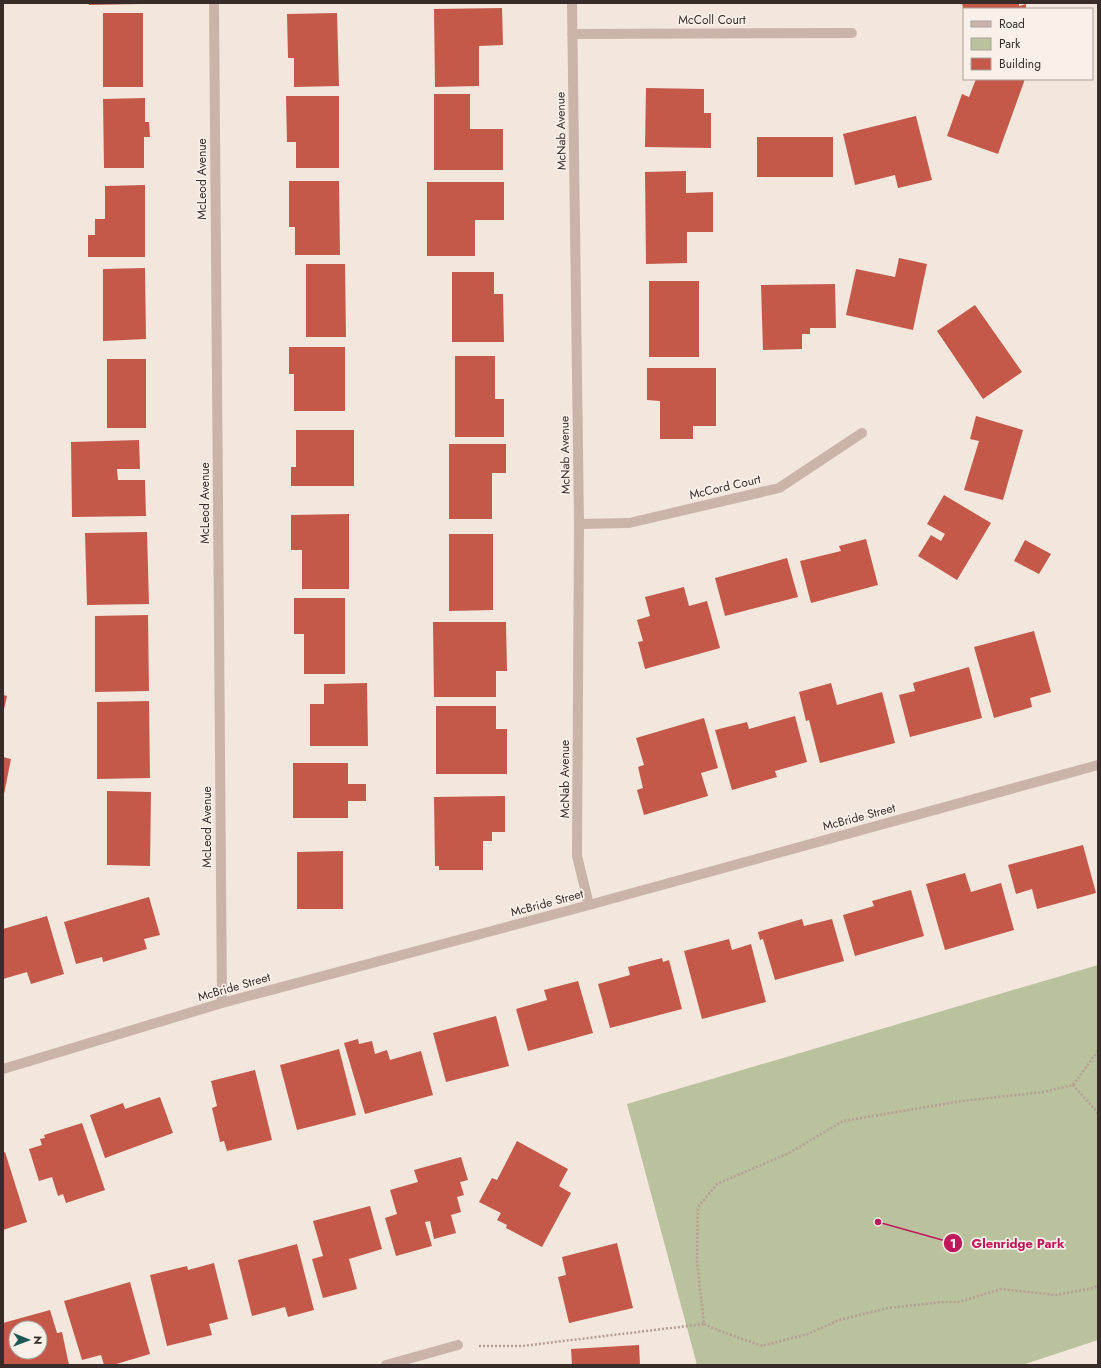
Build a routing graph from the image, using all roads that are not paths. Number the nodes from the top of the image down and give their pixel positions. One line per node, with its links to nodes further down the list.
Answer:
1 (214, 3): 9 (street, McLeod Avenue)
2 (572, 3): 4 (street, McNab Avenue)
3 (852, 33): 4 (street, McColl Court)
4 (572, 34): 6 (street, McNab Avenue)
5 (862, 433): 6 (street, McCord Court)
6 (579, 524): 8 (street, McNab Avenue)
7 (1098, 765): 8 (street, McBride Street)
8 (589, 905): 9 (street, McBride Street)
9 (222, 1003): 10 (street, McBride Street)
10 (3, 1069)
11 (458, 1345): 12 (street)
12 (386, 1365)

